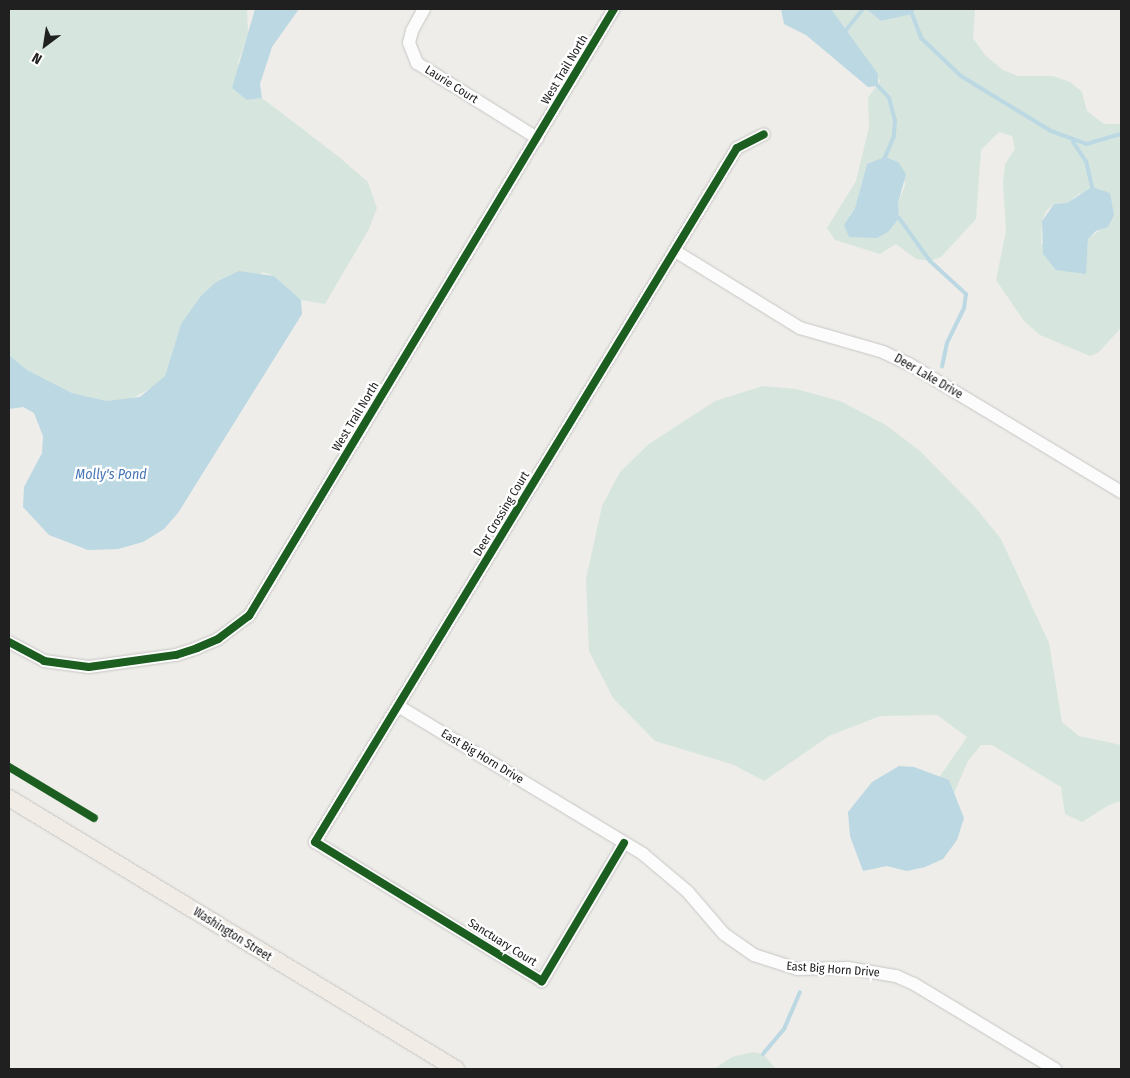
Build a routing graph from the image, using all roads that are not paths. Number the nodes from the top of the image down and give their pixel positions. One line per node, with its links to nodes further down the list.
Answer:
1 (424, 9): 4 (street, Laurie Court)
2 (614, 9): 4 (street, West Trail North)
3 (764, 134): 5 (street, Deer Crossing Court)
4 (537, 138): 7 (street, West Trail North)
5 (674, 251): 6 (street, Deer Lake Drive); 8 (street, Deer Crossing Court)
6 (1121, 492)
7 (9, 642)
8 (398, 706): 10 (street, East Big Horn Drive); 11 (street, Deer Crossing Court)
9 (9, 798): 12 (main road, Washington Street)
10 (624, 843): 11 (street, Sanctuary Court); 13 (street, East Big Horn Drive)
11 (390, 888)
12 (456, 1069)
13 (1055, 1069)

